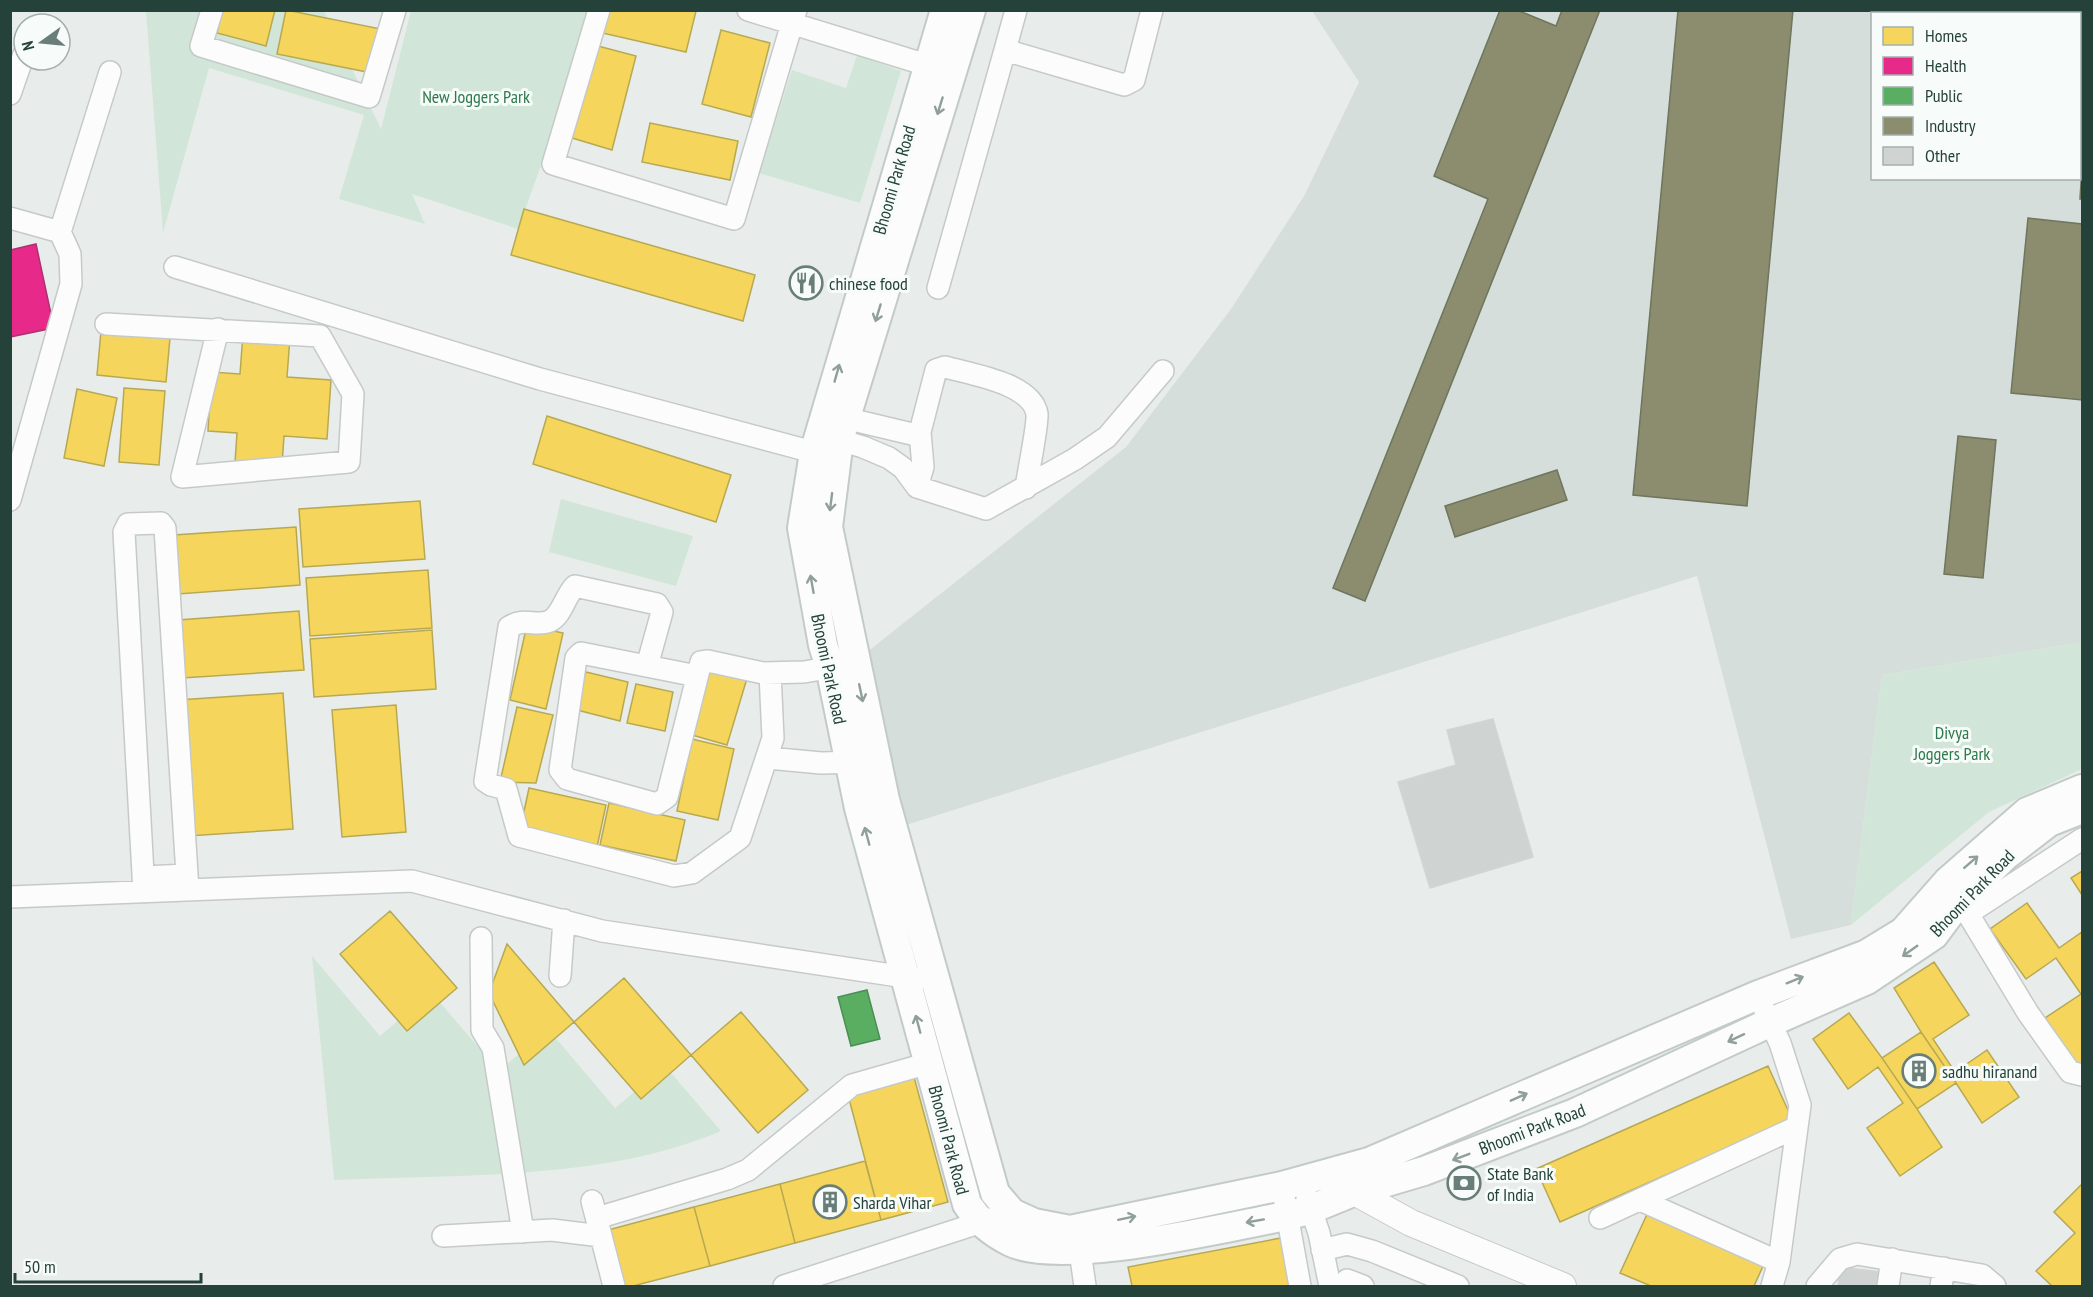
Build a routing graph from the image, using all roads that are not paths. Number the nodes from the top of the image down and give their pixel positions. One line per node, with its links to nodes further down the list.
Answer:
1 (212, 10): 2 (street)
2 (395, 10)
3 (599, 10): 9 (street)
4 (748, 10): 9 (street)
5 (945, 10): 11 (main road, Bhoomi Park Road)
6 (971, 10): 11 (main road, Bhoomi Park Road)
7 (1016, 10): 10 (street)
8 (1152, 10): 10 (street)
9 (794, 17): 11 (street)
10 (1005, 50): 18 (street)
11 (939, 68): 25 (main road, Bhoomi Park Road)
12 (18, 72): 14 (street)
13 (110, 72): 16 (street)
14 (10, 94)
15 (10, 218): 16 (street)
16 (60, 232): 28 (street)
17 (175, 267): 19 (street)
18 (938, 288)
19 (285, 300): 22 (street); 25 (street)
20 (106, 324): 21 (street)
21 (218, 329): 22 (street); 22 (street)
22 (273, 333)
23 (1163, 371): 27 (street)
24 (920, 432): 25 (street); 26 (street); 27 (street)
25 (830, 436): 26 (street); 29 (main road, Bhoomi Park Road)
26 (917, 487): 27 (street)
27 (1026, 488)
28 (10, 500)
29 (842, 665): 31 (street); 34 (main road, Bhoomi Park Road)
30 (647, 666): 32 (street); 32 (street); 33 (street)
31 (770, 674): 32 (street); 33 (street)
32 (697, 676)
33 (768, 758): 34 (street)
34 (862, 762): 47 (main road, Bhoomi Park Road, one-way to 34); 48 (main road, Bhoomi Park Road)
35 (2082, 789): 37 (main road)
36 (2082, 809): 37 (main road)
37 (2045, 814): 42 (main road)
38 (2082, 839): 42 (street)
39 (188, 882): 40 (street); 40 (street); 43 (street)
40 (143, 884): 41 (street)
41 (10, 897)
42 (1959, 898): 45 (main road); 52 (street)
43 (564, 920): 46 (street); 47 (street)
44 (481, 938): 62 (street)
45 (1861, 969): 49 (main road, one-way to 45); 50 (main road, Bhoomi Park Road)
46 (560, 976)
47 (906, 977): 48 (street); 51 (main road, Bhoomi Park Road, one-way to 47)
48 (936, 983): 57 (main road, Bhoomi Park Road)
49 (1758, 995): 50 (street); 54 (main road, one-way to 49)
50 (1771, 1022): 53 (street); 55 (main road, Bhoomi Park Road, one-way to 55)
51 (929, 1063): 59 (street); 61 (main road, Bhoomi Park Road)
52 (2082, 1075)
53 (1797, 1127): 56 (street); 67 (street)
54 (1303, 1180): 55 (street); 58 (street); 64 (main road, one-way to 54)
55 (1353, 1191): 58 (main road, Bhoomi Park Road); 75 (street)
56 (1640, 1200): 60 (street); 67 (street)
57 (1012, 1213): 61 (street); 64 (main road, Bhoomi Park Road)
58 (1298, 1213): 64 (main road, Bhoomi Park Road, one-way to 64); 65 (street); 73 (street)
59 (597, 1218): 62 (street); 70 (street)
60 (1600, 1218)
61 (979, 1222): 64 (main road, Bhoomi Park Road); 71 (street)
62 (523, 1232): 63 (street)
63 (443, 1236)
64 (1075, 1236): 72 (street)
65 (1322, 1250): 69 (street); 74 (street)
66 (1892, 1259): 68 (street); 77 (street); 78 (street)
67 (1779, 1262): 76 (street)
68 (1943, 1277): 79 (street)
69 (1347, 1284)
70 (614, 1287)
71 (784, 1287)
72 (1085, 1287)
73 (1300, 1287)
74 (1458, 1287)
75 (1563, 1287)
76 (1772, 1287)
77 (1817, 1287)
78 (1888, 1287)
79 (1995, 1287)

